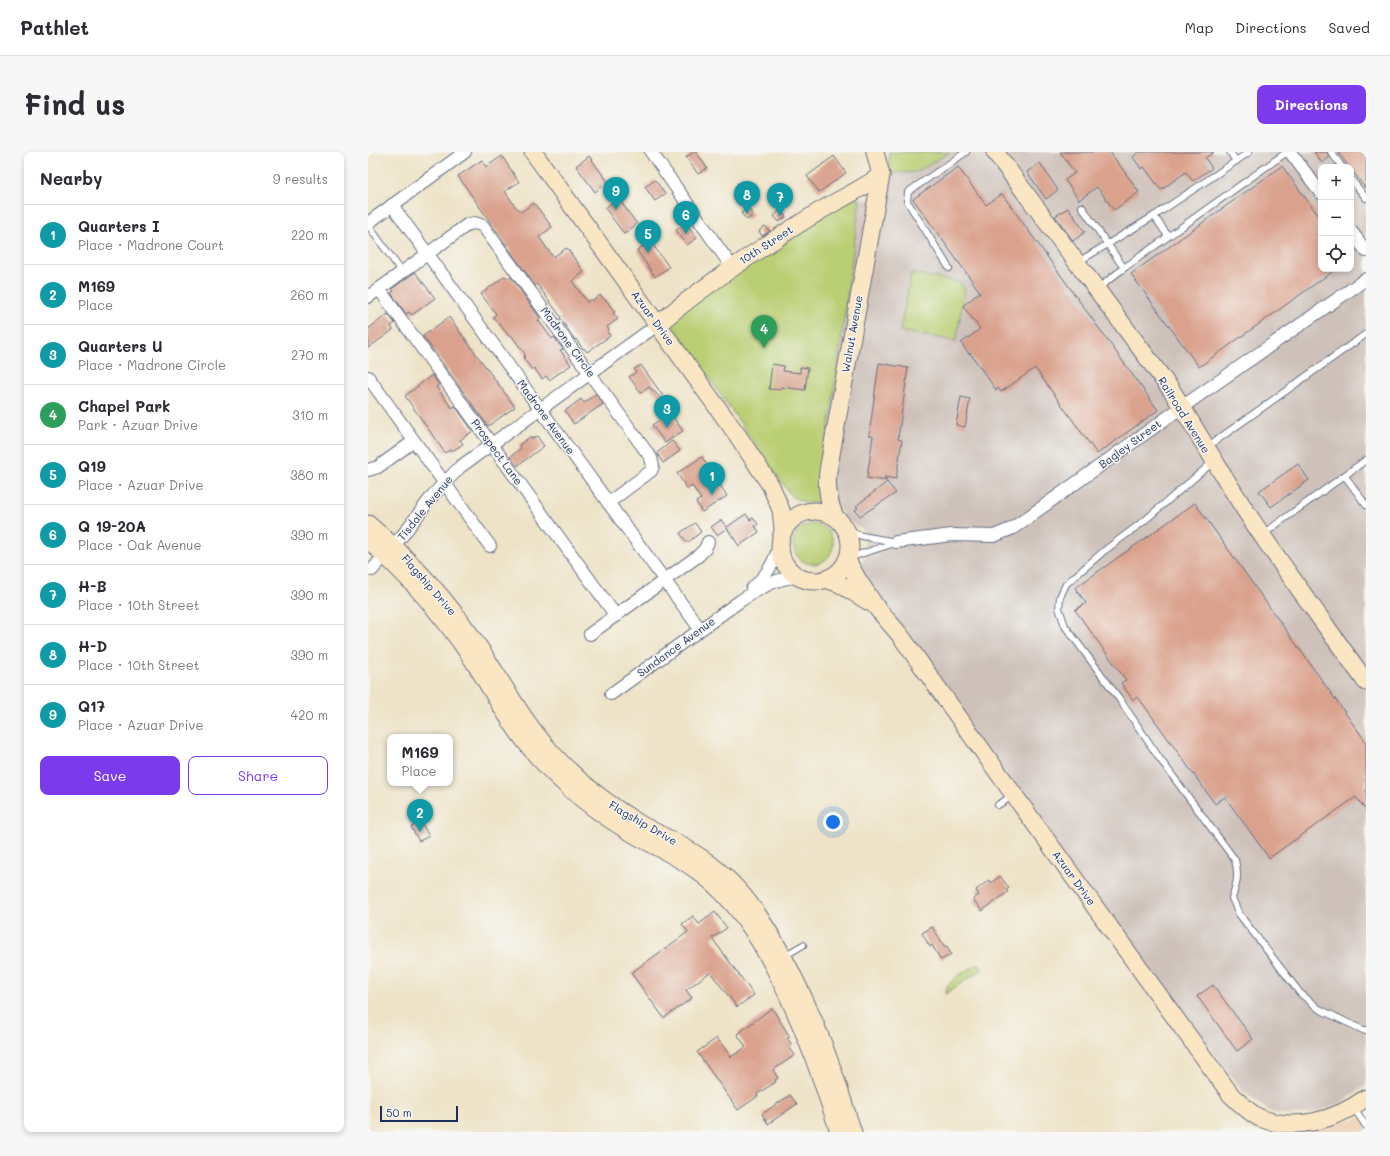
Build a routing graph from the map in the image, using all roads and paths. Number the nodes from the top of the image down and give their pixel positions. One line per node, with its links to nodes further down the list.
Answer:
1 (465, 152): 17 (street)
2 (533, 152): 35 (street, Azuar Drive)
3 (875, 152): 13 (street, Walnut Avenue)
4 (966, 152): 28 (lane)
5 (995, 152): 26 (street, Railroad Avenue)
6 (1230, 152): 11 (lane)
7 (1249, 152): 11 (lane)
8 (1288, 152): 15 (street); 22 (lane)
9 (1331, 152): 12 (lane)
10 (654, 153): 27 (street)
11 (1236, 161): 19 (lane)
12 (1340, 164)
13 (881, 175): 27 (street, 10th Street); 52 (street, Walnut Avenue)
14 (1354, 183): 16 (lane)
15 (1318, 189)
16 (1366, 198)
17 (392, 205): 20 (street); 25 (street, Madrone Avenue)
18 (1082, 207): 23 (lane)
19 (1154, 216): 22 (lane); 23 (lane)
20 (368, 224): 30 (lane)
21 (1354, 235): 24 (street)
22 (1168, 236): 29 (lane)
23 (1108, 244): 26 (lane); 29 (lane)
24 (1366, 251)
25 (428, 254): 30 (street, Madrone Circle); 37 (street, Madrone Circle); 40 (street, Madrone Avenue)
26 (1077, 263): 33 (street, Railroad Avenue)
27 (732, 267): 35 (street, 10th Street)
28 (949, 268)
29 (1124, 268): 33 (lane)
30 (402, 272): 32 (street, Madrone Circle)
31 (1366, 279): 39 (street, Bagley Street)
32 (379, 289): 34 (street, Madrone Circle); 42 (street, Prospect Lane)
33 (1097, 290): 39 (street, Railroad Avenue)
34 (368, 297)
35 (657, 325): 37 (street, Tisdale Avenue); 48 (street, Azuar Drive)
36 (1366, 334): 43 (lane)
37 (590, 373): 40 (street, Tisdale Avenue); 49 (street, Madrone Circle)
38 (368, 377): 41 (street)
39 (1182, 407): 43 (street, Railroad Avenue); 59 (street, Bagley Street)
40 (540, 409): 42 (street, Tisdale Avenue); 49 (street, Madrone Avenue)
41 (414, 441): 45 (street); 47 (street)
42 (492, 444): 47 (street, Tisdale Avenue); 70 (street, Prospect Lane)
43 (1210, 455): 56 (street, Railroad Avenue); 79 (lane)
44 (1366, 460): 46 (lane)
45 (368, 470)
46 (1345, 476): 50 (lane); 56 (lane)
47 (444, 482): 61 (street); 62 (street, Tisdale Avenue)
48 (771, 486): 51 (street, Azuar Drive); 54 (street, Azuar Drive)
49 (608, 503): 67 (street, Madrone Avenue)
50 (1366, 505)
51 (810, 511): 52 (street); 54 (street)
52 (835, 517): 55 (street)
53 (368, 524): 62 (street, Flagship Drive)
54 (783, 529): 60 (street)
55 (846, 530): 59 (lane, Bagley Street); 63 (street)
56 (1262, 535): 73 (street, Railroad Avenue)
57 (368, 540): 62 (street, Flagship Drive)
58 (708, 542): 67 (street)
59 (896, 542): 63 (lane, Bagley Street)
60 (779, 545): 65 (street); 68 (street, Sundance Avenue)
61 (490, 546)
62 (389, 551): 64 (street, Tisdale Avenue); 78 (street, Flagship Drive); 83 (street, Flagship Drive)
63 (848, 559): 66 (street); 69 (street, Azuar Drive)
64 (372, 570)
65 (799, 578): 66 (street); 68 (street, Sundance Avenue)
66 (826, 579): 69 (street, Azuar Drive)
67 (664, 580): 70 (street); 71 (street, Madrone Avenue)
68 (740, 600): 71 (street, Sundance Avenue)
69 (876, 607): 75 (street, Azuar Drive)
70 (616, 616): 72 (street)
71 (700, 630): 74 (street, Sundance Avenue)
72 (590, 634)
73 (1366, 682)
74 (611, 694)
75 (1014, 795): 76 (lane); 82 (street, Azuar Drive)
76 (998, 805)
77 (803, 945): 78 (lane)
78 (783, 956): 84 (street, Flagship Drive)
79 (1366, 1030)
80 (1359, 1102): 81 (lane); 82 (street, Azuar Drive)
81 (1366, 1126)
82 (1288, 1129)
83 (839, 1132)
84 (852, 1132)

